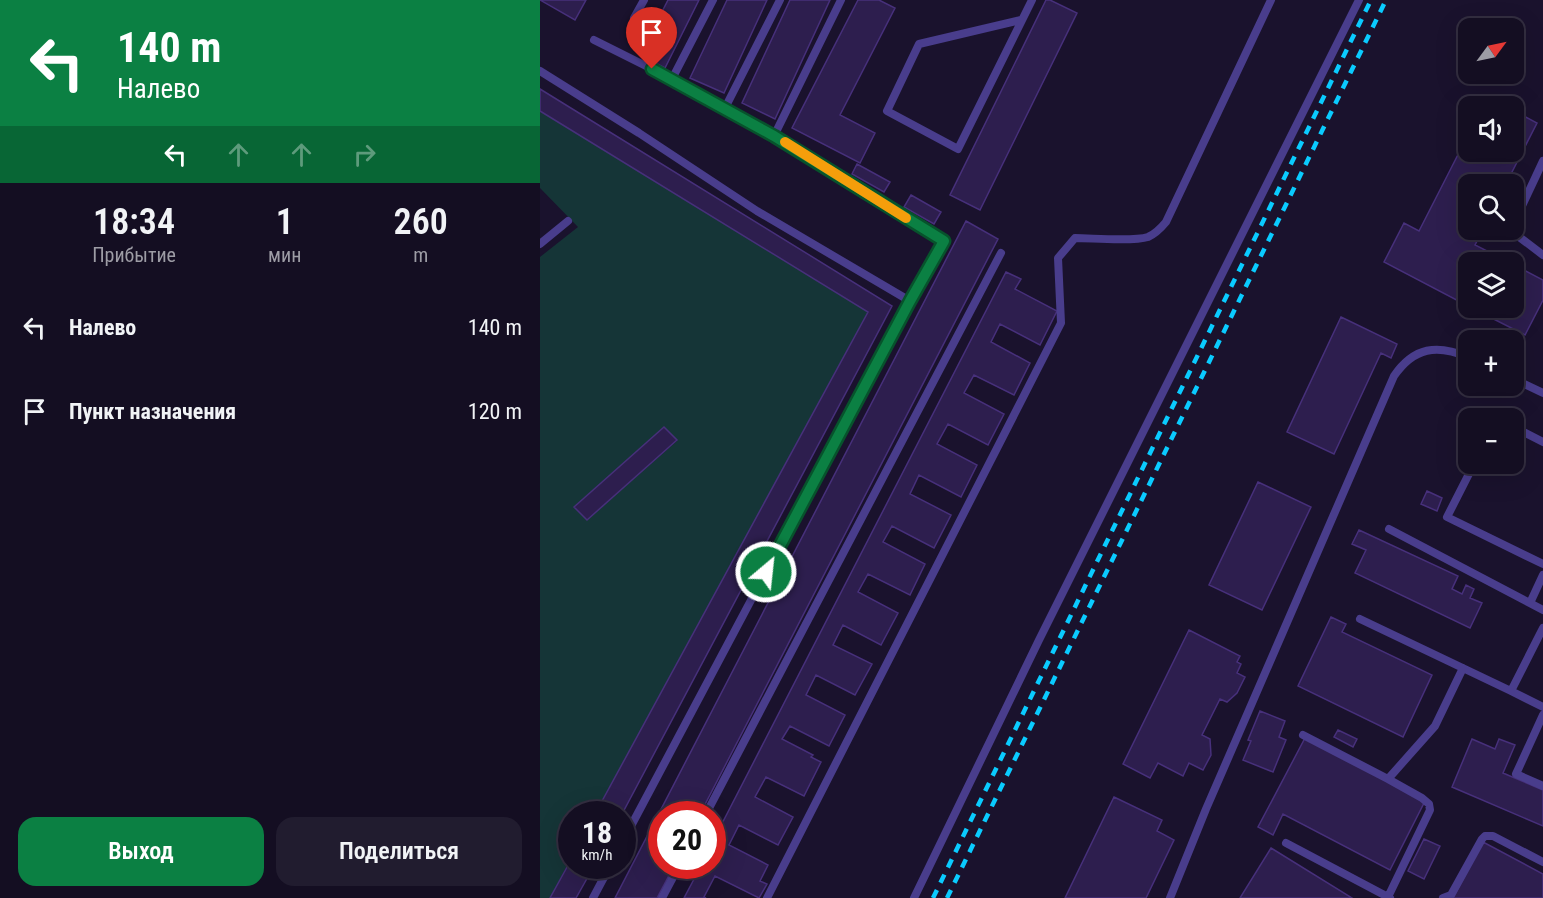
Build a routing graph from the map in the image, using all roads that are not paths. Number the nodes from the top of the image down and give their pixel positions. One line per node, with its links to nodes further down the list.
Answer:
1 (644, 0): 8 (lane)
2 (713, 0): 12 (lane)
3 (780, 0): 13 (lane)
4 (841, 0): 14 (lane)
5 (1032, 0): 9 (lane)
6 (1270, 0): 51 (lane)
7 (1359, 0): 52 (lane)
8 (634, 18)
9 (1021, 20): 9 (lane)
10 (594, 40): 12 (lane)
11 (540, 71): 22 (lane)
12 (672, 79): 13 (lane)
13 (725, 108): 14 (lane)
14 (774, 136): 22 (lane)
15 (1543, 161): 16 (lane)
16 (1524, 202)
17 (568, 221): 19 (lane)
18 (1523, 240): 21 (lane)
19 (540, 244)
20 (1001, 253): 43 (lane)
21 (1543, 255)
22 (910, 301): 44 (lane)
23 (1458, 353): 53 (lane)
24 (1524, 384): 25 (lane)
25 (1543, 393)
26 (1524, 432): 27 (lane)
27 (1543, 442)
28 (1469, 474): 30 (lane)
29 (1389, 529): 32 (lane)
30 (1543, 564)
31 (1543, 576): 32 (lane)
32 (1530, 603): 33 (lane)
33 (1543, 610)
34 (1360, 619): 36 (lane)
35 (1543, 628): 37 (lane)
36 (1463, 668): 37 (lane); 41 (lane)
37 (1512, 692): 38 (lane)
38 (1543, 707)
39 (1543, 715): 42 (lane)
40 (1303, 735): 41 (lane)
41 (1388, 779): 54 (lane)
42 (1543, 786)
43 (713, 801)
44 (636, 817)
45 (1286, 843): 54 (lane)
46 (1543, 862): 55 (lane)
47 (603, 879): 49 (lane)
48 (672, 879): 50 (lane)
49 (593, 898)
50 (662, 898)
51 (766, 898)
52 (914, 898)
53 (1170, 898)
54 (1389, 898)
55 (1443, 898)

